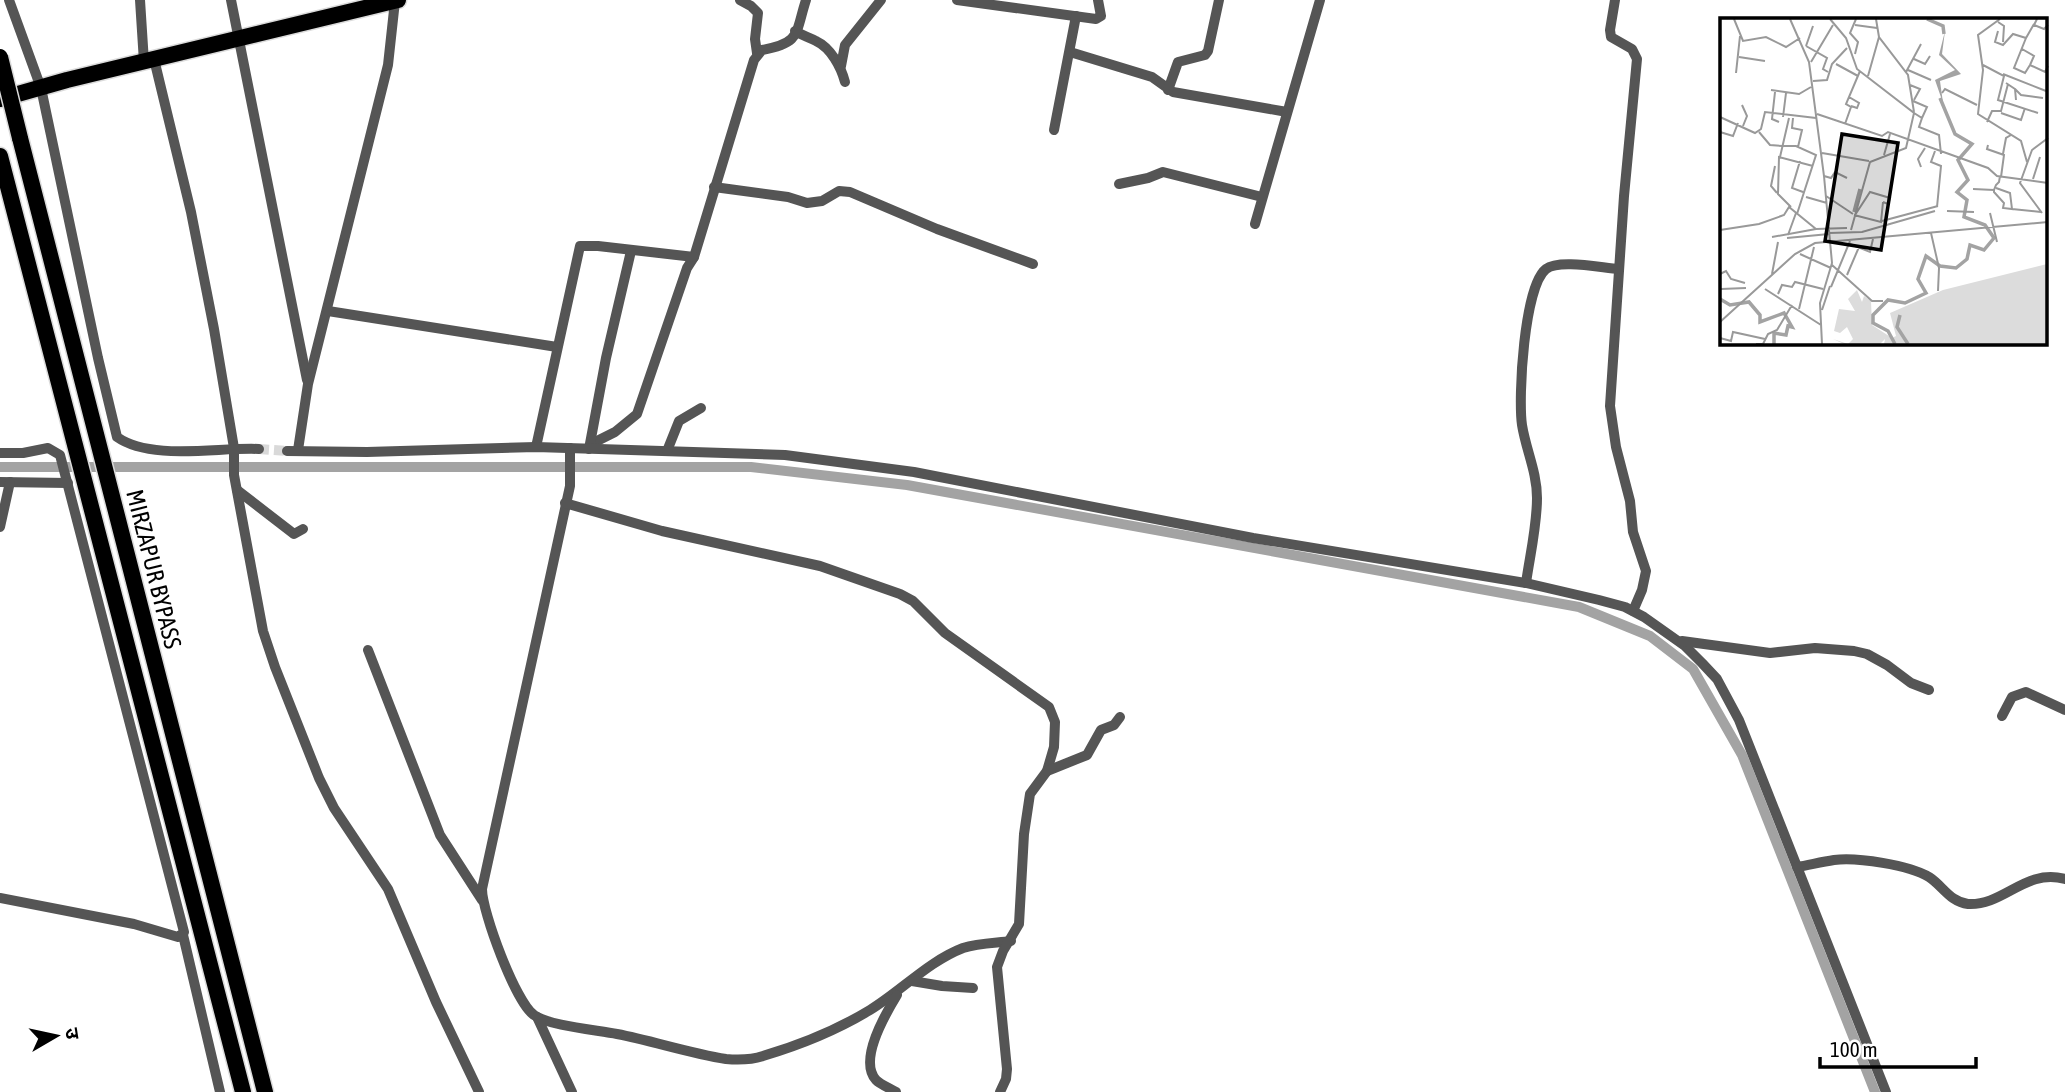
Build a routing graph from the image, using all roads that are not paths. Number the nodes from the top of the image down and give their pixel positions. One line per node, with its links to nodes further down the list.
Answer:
1 (9, 0): 23 (street)
2 (140, 0): 20 (street)
3 (231, 0): 16 (street)
4 (396, 0): 13 (main road); 37 (street)
5 (740, 0): 18 (street)
6 (806, 0): 15 (street)
7 (881, 0): 21 (street)
8 (957, 0): 14 (street)
9 (1098, 0): 14 (street)
10 (1220, 0): 24 (street)
11 (1320, 0): 26 (street)
12 (1615, 0): 36 (street)
13 (343, 6): 16 (main road)
14 (1076, 16): 17 (street)
15 (796, 31): 18 (street); 21 (street)
16 (240, 38): 20 (main road); 39 (street)
17 (1070, 52): 24 (street); 27 (street)
18 (757, 53): 30 (street)
19 (0, 57): 77 (main road, MIRZAPUR BYPASS, bridge)
20 (149, 60): 23 (main road); 41 (street)
21 (841, 66): 22 (street)
22 (845, 82)
23 (41, 88): 25 (main road); 41 (street)
24 (1168, 90): 26 (street)
25 (0, 99)
26 (1287, 112): 31 (street)
27 (1054, 130)
28 (0, 156): 76 (main road, MIRZAPUR BYPASS)
29 (1119, 184): 31 (street)
30 (714, 187): 34 (street); 35 (street)
31 (1262, 197): 32 (street)
32 (1255, 223)
33 (631, 251): 34 (street); 38 (street); 43 (street)
34 (694, 257): 43 (street)
35 (1033, 264)
36 (1619, 269): 56 (street); 57 (street)
37 (328, 311): 38 (street); 39 (street)
38 (557, 347): 42 (street)
39 (308, 384): 46 (street)
40 (701, 408): 48 (street)
41 (234, 447): 45 (street); 52 (street)
42 (536, 447): 44 (street); 46 (street)
43 (590, 447): 44 (street); 48 (street)
44 (570, 448): 53 (street)
45 (259, 449)
46 (298, 450): 47 (street)
47 (286, 451)
48 (667, 451): 56 (street)
49 (0, 453): 50 (street)
50 (67, 478): 51 (street); 69 (street)
51 (5, 482): 54 (street)
52 (237, 490): 55 (street); 78 (street)
53 (565, 503): 64 (street); 68 (street)
54 (0, 527)
55 (303, 529)
56 (1526, 583): 57 (street)
57 (1633, 611): 58 (street)
58 (1678, 640): 60 (street); 65 (street)
59 (369, 650): 68 (street)
60 (1929, 690)
61 (2065, 710): 62 (street)
62 (2002, 716)
63 (1120, 717): 64 (street)
64 (1047, 771): 70 (street)
65 (1797, 867): 66 (street); 82 (street)
66 (2065, 878)
67 (0, 898): 69 (street)
68 (482, 900): 74 (street)
69 (183, 935): 75 (street)
70 (1011, 942): 71 (street); 81 (street)
71 (912, 981): 72 (street); 73 (street)
72 (973, 988)
73 (900, 989): 74 (street); 80 (street)
74 (537, 1017): 79 (street)
75 (220, 1092)
76 (243, 1092)
77 (265, 1092)
78 (479, 1092)
79 (572, 1092)
80 (896, 1092)
81 (1000, 1092)
82 (1886, 1092)

